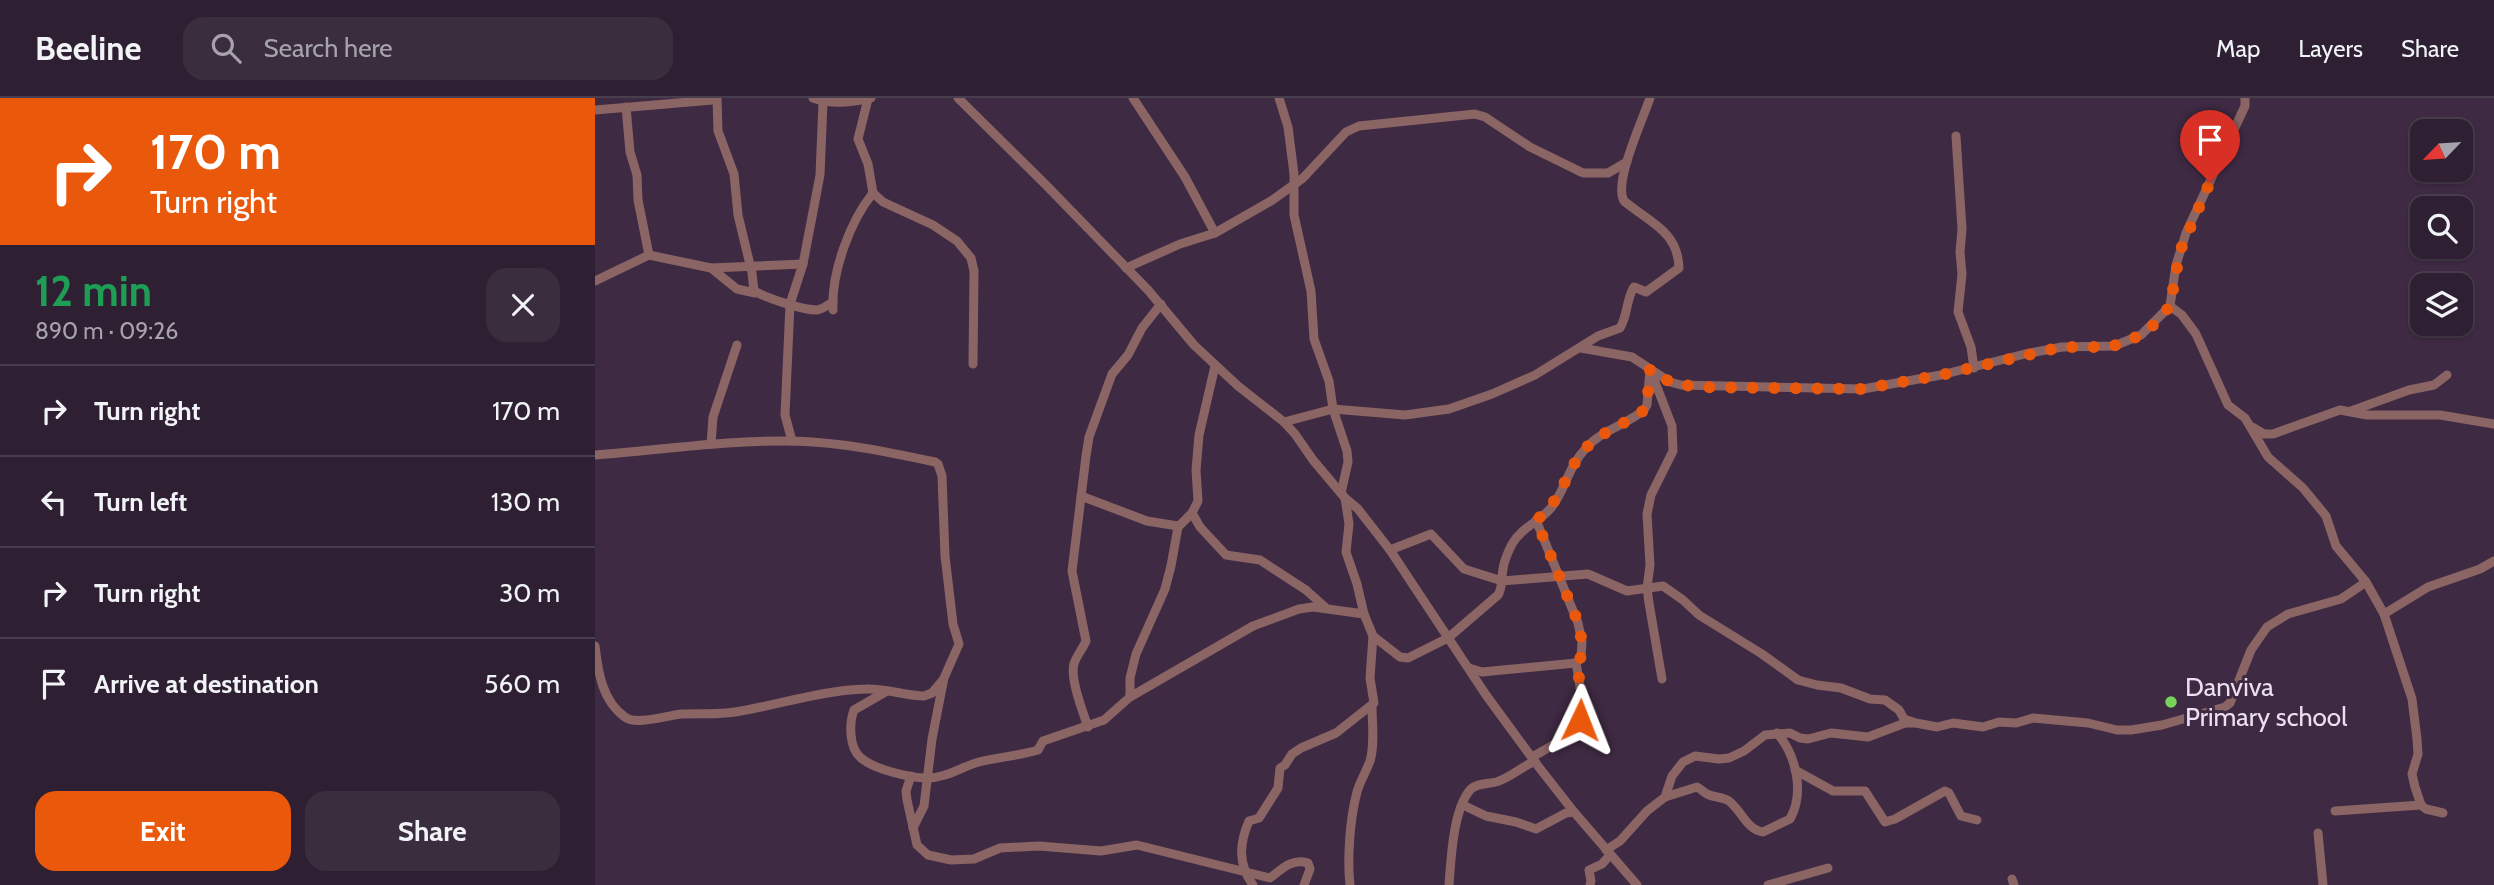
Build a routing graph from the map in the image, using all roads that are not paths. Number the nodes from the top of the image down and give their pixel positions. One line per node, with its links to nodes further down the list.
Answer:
1 (716, 98): 10 (street); 19 (street)
2 (813, 98): 9 (street)
3 (958, 98): 21 (street)
4 (1133, 98): 16 (street)
5 (1279, 98): 14 (street)
6 (1650, 98): 13 (street)
7 (2245, 98): 26 (street)
8 (869, 99): 9 (street); 15 (street)
9 (823, 102): 18 (street)
10 (626, 107): 11 (street); 17 (street)
11 (595, 110)
12 (1956, 136): 31 (street)
13 (1627, 162): 14 (street); 28 (street)
14 (1293, 186): 16 (street); 34 (street)
15 (873, 193): 24 (street); 29 (street)
16 (1215, 233): 21 (street)
17 (649, 255): 20 (street); 22 (street)
18 (803, 264): 19 (street); 24 (street)
19 (750, 265): 20 (street); 23 (street)
20 (711, 268): 23 (street)
21 (1126, 268): 25 (street)
22 (595, 281)
23 (755, 293): 24 (street)
24 (790, 304): 39 (street)
25 (1161, 304): 30 (street); 43 (street)
26 (2170, 306): 31 (street); 38 (street)
27 (737, 345): 40 (street)
28 (1581, 348): 32 (street); 34 (street)
29 (973, 364)
30 (1216, 366): 36 (street); 44 (street)
31 (1974, 368): 32 (street)
32 (1650, 369): 45 (street); 52 (street)
33 (2447, 375): 35 (street)
34 (1333, 409): 36 (street); 42 (street)
35 (2351, 411): 37 (street); 38 (street)
36 (1284, 422): 42 (street)
37 (2494, 424)
38 (2250, 425): 51 (street)
39 (792, 441): 40 (street); 61 (street)
40 (711, 444): 41 (street)
41 (595, 455)
42 (1343, 495): 47 (street); 54 (street)
43 (1081, 496): 46 (street); 67 (street)
44 (1192, 513): 46 (street); 53 (street)
45 (1536, 520): 49 (street); 50 (street)
46 (1178, 526): 64 (street)
47 (1391, 550): 50 (street); 57 (street)
48 (2494, 561): 55 (street)
49 (1559, 577): 50 (street); 52 (street); 59 (street)
50 (1501, 581): 57 (street)
51 (2366, 582): 55 (street); 66 (street)
52 (1647, 588): 62 (street); 66 (street)
53 (1326, 608): 54 (street); 64 (street)
54 (1364, 614): 56 (street)
55 (2384, 614): 75 (street)
56 (1373, 636): 57 (street); 65 (street)
57 (1448, 638): 60 (street)
58 (595, 646): 63 (street)
59 (1576, 663): 60 (street); 69 (street)
60 (1469, 668): 69 (street)
61 (944, 678): 63 (street); 72 (street)
62 (1662, 679)
63 (887, 691): 71 (street)
64 (1130, 697): 67 (street)
65 (1373, 706): 84 (street); 87 (street)
66 (1916, 723): 68 (street)
67 (1088, 727): 72 (street)
68 (1777, 733): 70 (street); 73 (street)
69 (1533, 759): 74 (street); 77 (street)
70 (1795, 770): 73 (street); 79 (street)
71 (911, 776): 72 (street); 80 (street)
72 (928, 778): 80 (street)
73 (1665, 797): 82 (street)
74 (1463, 805): 77 (street); 88 (street)
75 (2421, 806): 76 (street); 78 (street)
76 (2335, 811)
77 (1574, 812): 82 (street)
78 (2443, 813)
79 (1977, 820)
80 (913, 828): 84 (street)
81 (2318, 833): 92 (street)
82 (1608, 852): 89 (street); 90 (street)
83 (1828, 868): 91 (street)
84 (1245, 871): 85 (street); 86 (street)
85 (1253, 885)
86 (1304, 885)
87 (1350, 885)
88 (1450, 885)
89 (1590, 885)
90 (1637, 885)
91 (1768, 885)
92 (2323, 885)

